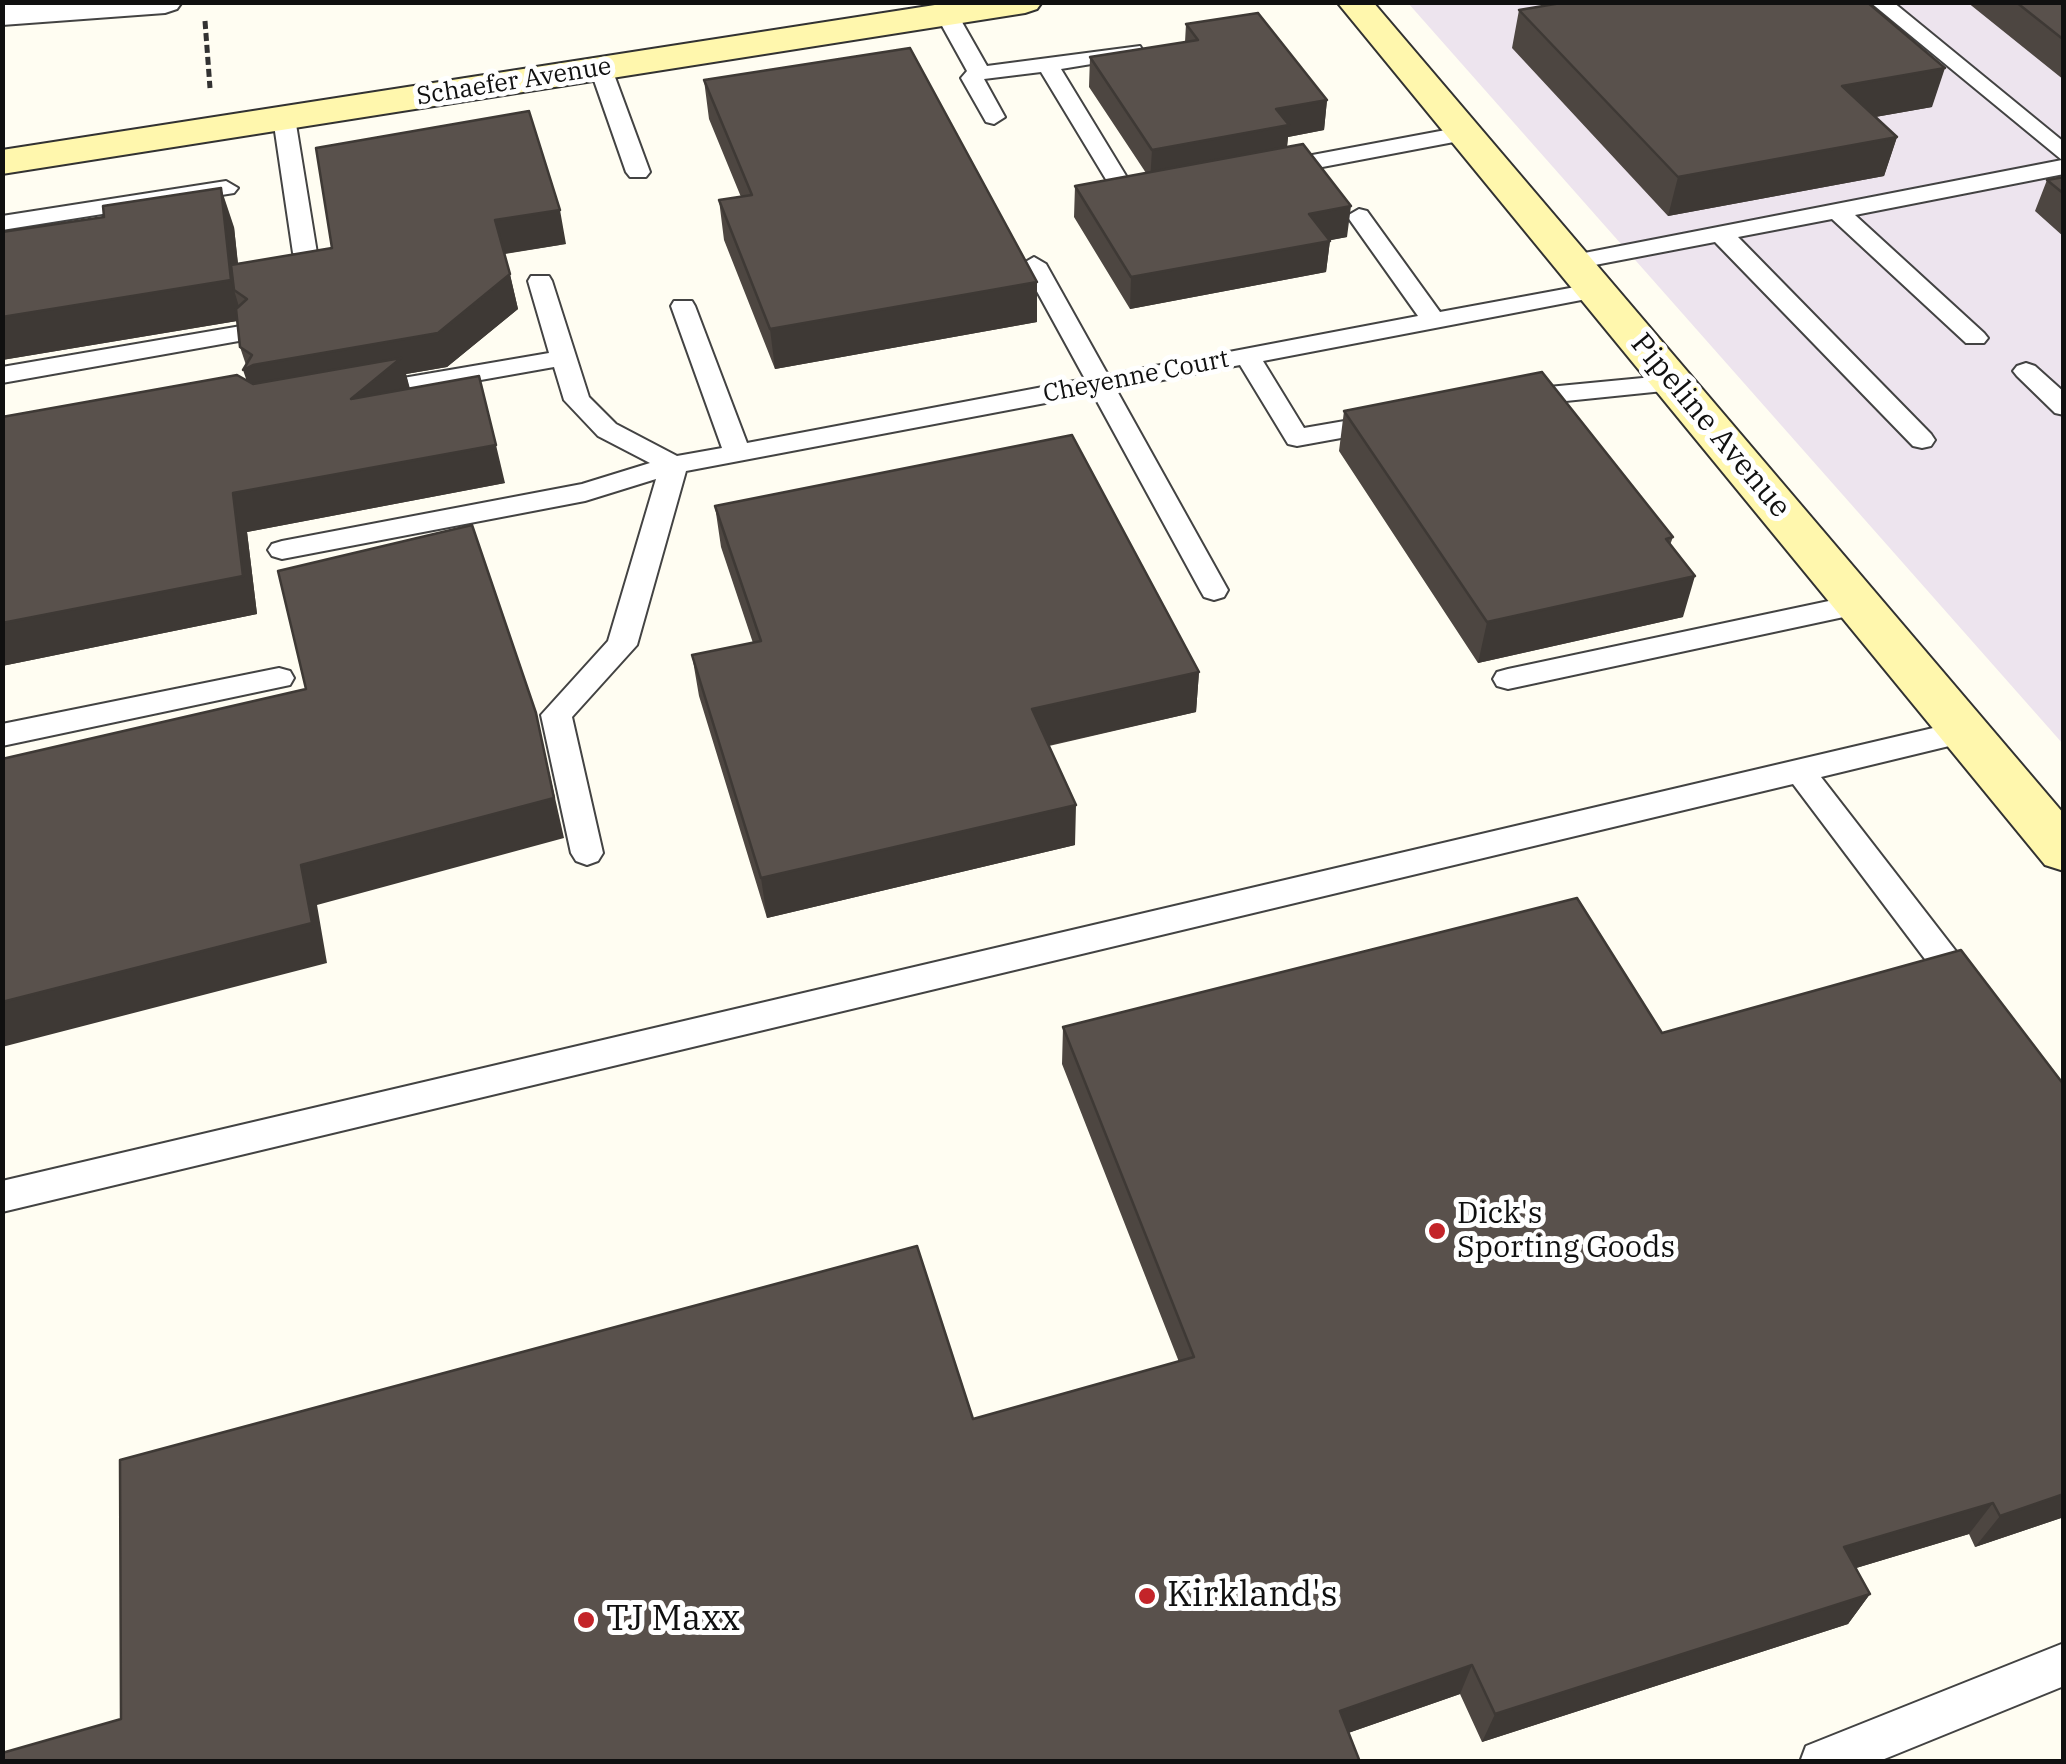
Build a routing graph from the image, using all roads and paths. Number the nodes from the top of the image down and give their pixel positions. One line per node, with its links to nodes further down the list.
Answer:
1 (165, 2): 5 (street)
2 (1025, 2): 6 (main road, Schaefer Avenue)
3 (1354, 2): 15 (main road, Pipeline Avenue)
4 (1880, 2): 16 (lane)
5 (2, 14)
6 (947, 15): 10 (main road, Schaefer Avenue); 11 (lane)
7 (204, 20): 14 (path)
8 (1156, 47): 9 (lane)
9 (1047, 64): 11 (lane); 22 (lane)
10 (601, 68): 13 (main road, Schaefer Avenue); 19 (lane)
11 (979, 72): 12 (lane)
12 (994, 116)
13 (284, 118): 14 (main road, Schaefer Avenue); 27 (lane)
14 (214, 129): 17 (main road, Schaefer Avenue)
15 (1467, 133): 20 (lane); 29 (main road, Pipeline Avenue)
16 (2064, 154)
17 (2, 162)
18 (2064, 167): 23 (lane, Cheyenne Court)
19 (638, 172)
20 (1245, 174)
21 (226, 188): 25 (lane)
22 (1168, 188)
23 (1838, 211): 26 (lane, Cheyenne Court); 34 (lane)
24 (1359, 216): 32 (lane)
25 (2, 223)
26 (1720, 234): 29 (lane, Cheyenne Court); 45 (lane)
27 (305, 252)
28 (1034, 264): 40 (lane)
29 (1585, 276): 32 (lane, Cheyenne Court); 39 (main road, Pipeline Avenue)
30 (540, 281): 36 (lane)
31 (683, 306): 46 (lane)
32 (1434, 320): 35 (lane, Cheyenne Court)
33 (241, 334): 38 (lane)
34 (1975, 338)
35 (1246, 356): 40 (lane, Cheyenne Court); 44 (lane)
36 (562, 358): 41 (lane); 47 (lane)
37 (2026, 371): 43 (lane)
38 (2, 374)
39 (1674, 383): 42 (lane); 50 (main road, Pipeline Avenue)
40 (1099, 384): 46 (lane, Cheyenne Court); 49 (lane)
41 (340, 397)
42 (1499, 402)
43 (2064, 408)
44 (1408, 418)
45 (1922, 440)
46 (737, 452): 47 (lane, Cheyenne Court)
47 (674, 464): 48 (lane, Cheyenne Court); 57 (lane)
48 (282, 550)
49 (1214, 590)
50 (1857, 604): 52 (lane); 53 (main road, Pipeline Avenue)
51 (279, 678): 54 (lane)
52 (1508, 680)
53 (1963, 732): 55 (lane); 56 (main road, Pipeline Avenue)
54 (2, 735)
55 (1800, 771): 58 (lane); 59 (lane)
56 (2064, 851)
57 (588, 853)
58 (1992, 1023)
59 (2, 1197)
60 (2064, 1664): 61 (lane)
61 (1822, 1762)

